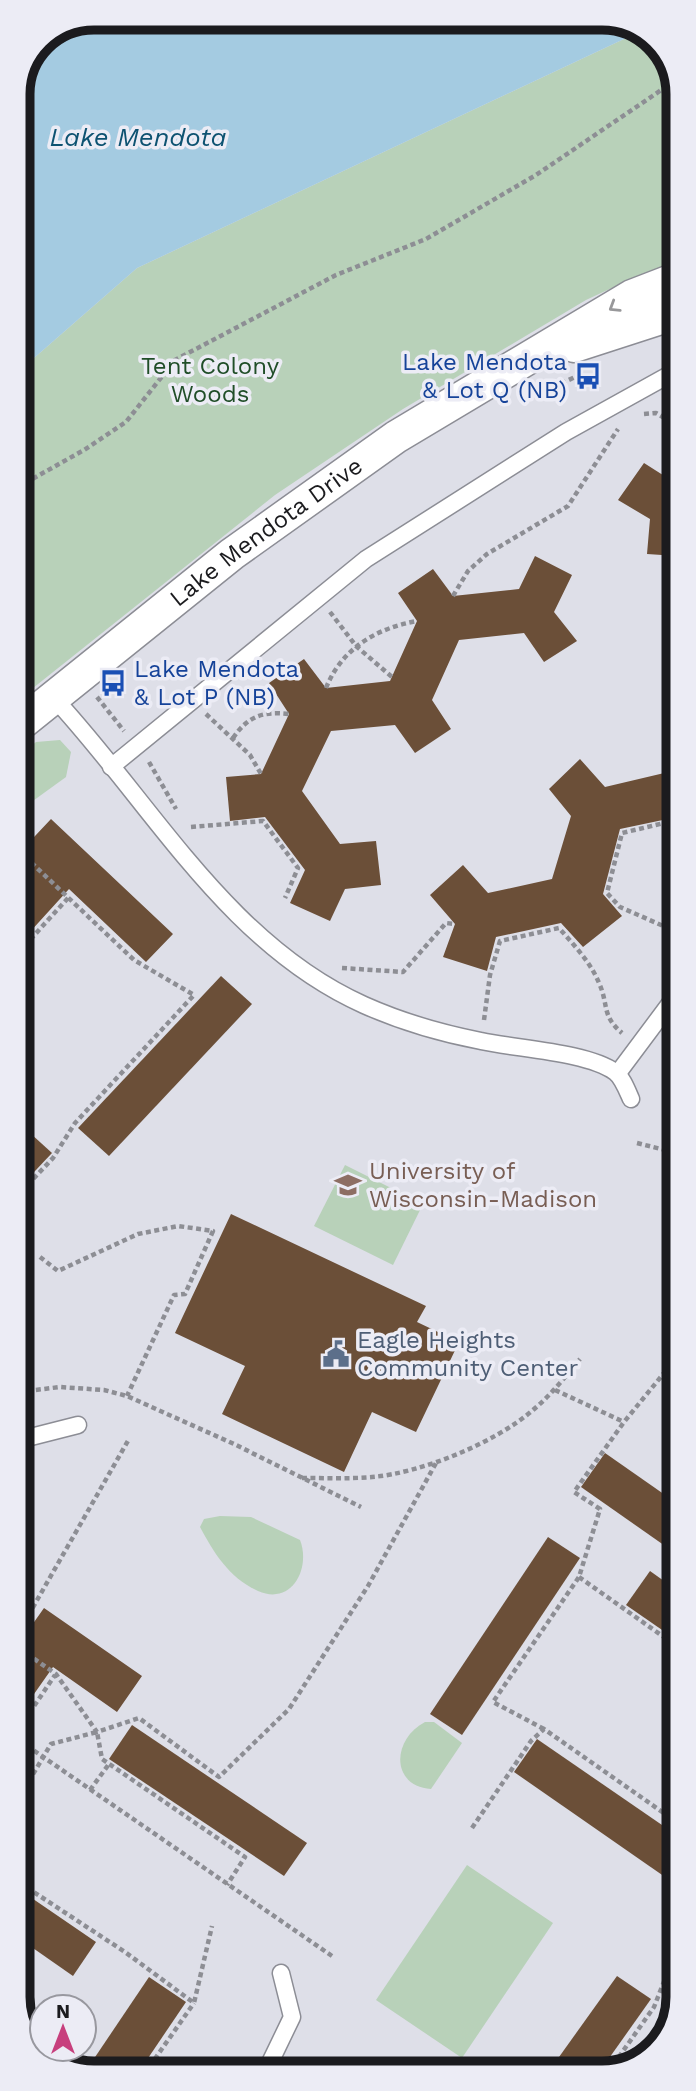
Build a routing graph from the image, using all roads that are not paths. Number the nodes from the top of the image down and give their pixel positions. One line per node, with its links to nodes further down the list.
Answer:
1 (666, 283): 3 (street, Lake Mendota Drive, one-way to 3)
2 (666, 316): 3 (street, Lake Mendota Drive)
3 (529, 360): 5 (street, Lake Mendota Drive)
4 (666, 377): 7 (lane)
5 (53, 697): 6 (street, Lake Mendota Drive); 7 (lane)
6 (30, 716)
7 (111, 767): 9 (lane)
8 (666, 1007): 9 (lane)
9 (618, 1073): 10 (lane)
10 (631, 1098)
11 (78, 1425): 12 (lane)
12 (30, 1437)
13 (281, 1973): 14 (lane)
14 (271, 2061)

